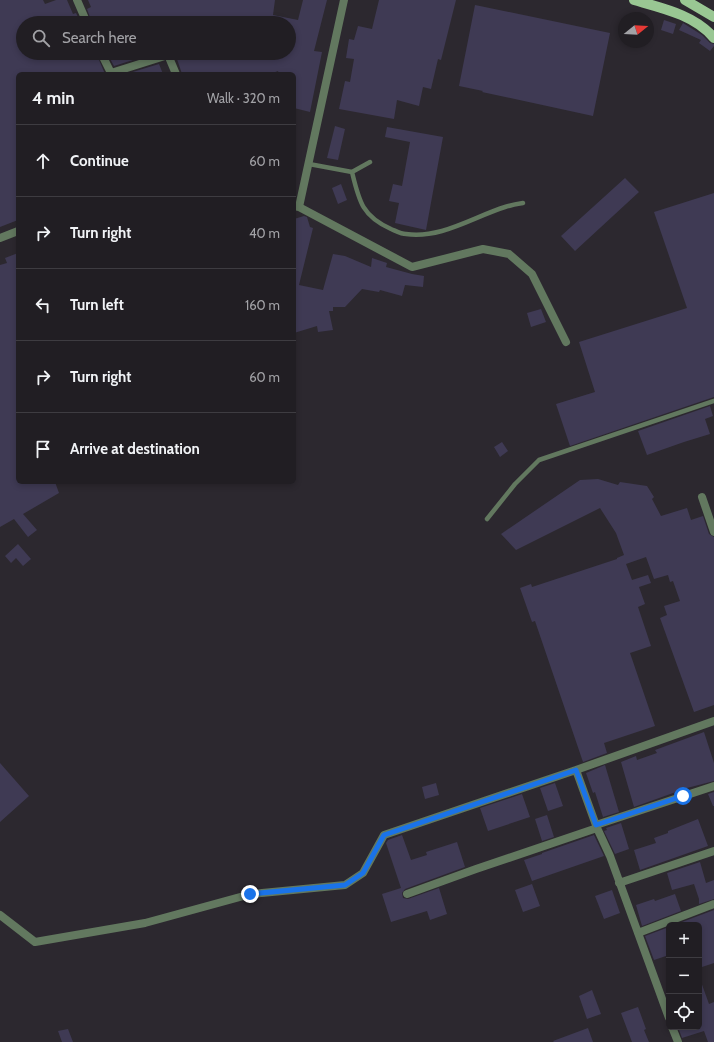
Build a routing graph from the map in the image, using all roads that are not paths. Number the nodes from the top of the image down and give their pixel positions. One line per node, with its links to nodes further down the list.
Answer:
1 (77, 0): 5 (street)
2 (344, 0): 15 (street)
3 (634, 0): 7 (main road)
4 (686, 0): 6 (main road)
5 (84, 16)
6 (714, 17)
7 (714, 38)
8 (104, 60): 11 (street)
9 (152, 60): 12 (street)
10 (170, 60): 13 (street)
11 (110, 72)
12 (114, 72)
13 (175, 72)
14 (370, 162): 16 (lane)
15 (308, 164): 16 (lane); 18 (street)
16 (352, 172): 17 (lane)
17 (523, 204)
18 (297, 206): 21 (street)
19 (16, 232): 20 (street)
20 (0, 238)
21 (566, 342)
22 (714, 401): 24 (lane)
23 (702, 497): 25 (street)
24 (487, 519)
25 (714, 532)
26 (714, 721): 27 (street)
27 (576, 770): 29 (street); 34 (street)
28 (714, 786): 29 (street)
29 (597, 827): 31 (street); 32 (street)
30 (714, 851): 31 (street)
31 (619, 883): 35 (street)
32 (407, 894)
33 (714, 904): 35 (street)
34 (0, 915)
35 (638, 933): 36 (street)
36 (666, 1010)
37 (673, 1030): 38 (street)
38 (678, 1042)

